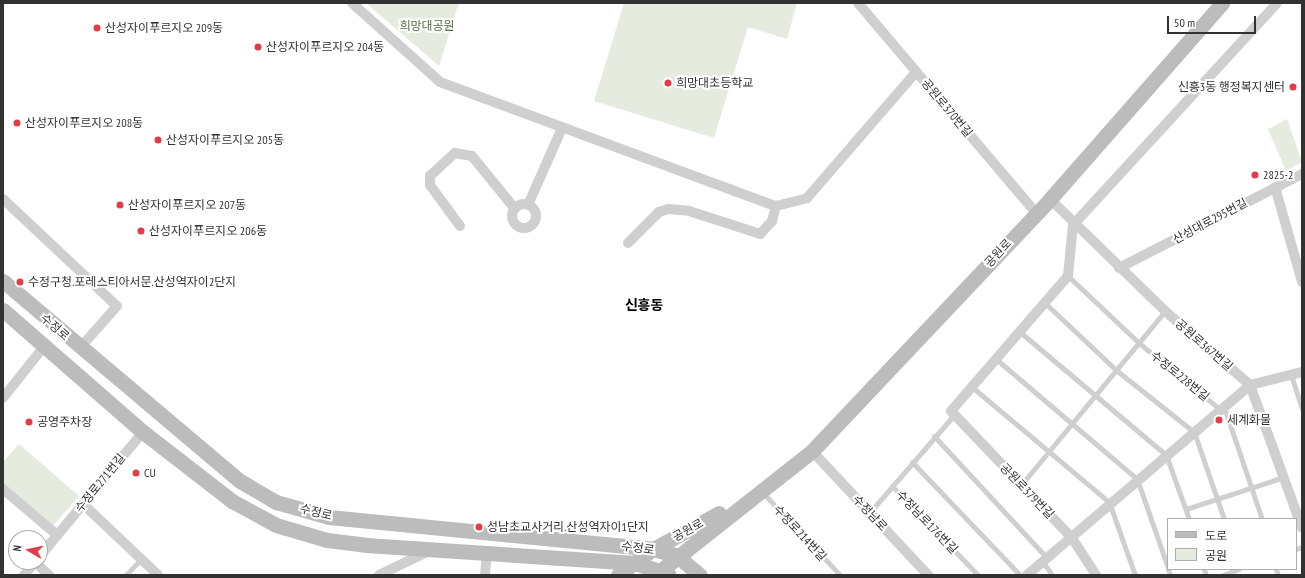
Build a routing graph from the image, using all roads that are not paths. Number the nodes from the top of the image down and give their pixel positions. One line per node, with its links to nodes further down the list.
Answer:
1 (352, 3): 6 (street)
2 (858, 3): 5 (street, 공원로370번길)
3 (1222, 3): 10 (main road, 공원로)
4 (1277, 3): 15 (street)
5 (916, 72): 12 (street); 14 (street, 공원로370번길)
6 (562, 128): 11 (street); 12 (street)
7 (1302, 174): 8 (street, 산성대로295번길)
8 (1275, 187): 18 (street, 산성대로295번길); 21 (street)
9 (3, 199): 28 (street)
10 (1050, 199): 14 (main road, 공원로); 15 (street, 공원로367번길)
11 (528, 204): 13 (street); 13 (street)
12 (776, 206): 17 (street)
13 (515, 209): 16 (street)
14 (1036, 214): 44 (main road, 공원로)
15 (1073, 225): 18 (street, 공원로367번길); 19 (street)
16 (460, 226)
17 (628, 243)
18 (1119, 268): 24 (street, 공원로367번길)
19 (1068, 276): 22 (street, 수정남로176번길); 26 (lane)
20 (3, 281): 28 (main road, 수정로)
21 (1302, 282)
22 (1045, 303): 25 (street, 수정남로176번길); 30 (lane)
23 (3, 310): 27 (main road, 수정로)
24 (1165, 311): 26 (lane); 33 (street, 공원로367번길)
25 (1020, 332): 29 (street, 수정남로176번길); 35 (lane)
26 (1139, 343): 30 (lane); 37 (lane, 수정로228번길)
27 (46, 344): 36 (street); 41 (main road, 수정로)
28 (80, 348): 69 (main road, 수정로)
29 (996, 359): 34 (street, 수정남로176번길); 40 (lane)
30 (1116, 370): 35 (lane); 42 (lane)
31 (1302, 372): 32 (street)
32 (1292, 375): 33 (street); 38 (lane)
33 (1250, 385): 37 (street, 수정로228번길); 48 (street, 공원로367번길)
34 (972, 387): 39 (street, 수정남로176번길); 45 (lane)
35 (1094, 396): 40 (lane); 46 (lane)
36 (3, 398)
37 (1222, 408): 42 (street, 수정로228번길); 52 (lane)
38 (1302, 409)
39 (953, 413): 43 (lane, 수정남로176번길); 50 (street, 공원로379번길)
40 (1071, 425): 45 (lane); 49 (lane)
41 (143, 432): 57 (street, 수정로271번길); 68 (main road, 수정로)
42 (1194, 432): 46 (street, 수정로228번길); 55 (lane)
43 (934, 436): 47 (lane, 수정남로176번길); 73 (lane)
44 (812, 451): 54 (main road, 공원로); 60 (street, 수정남로)
45 (1048, 452): 50 (lane); 56 (lane)
46 (1166, 455): 49 (street, 수정로228번길); 58 (lane)
47 (912, 462): 51 (lane, 수정남로176번길); 87 (lane)
48 (1285, 477): 52 (lane); 59 (street, 공원로367번길)
49 (1137, 479): 56 (street, 수정로228번길); 75 (lane)
50 (1021, 485): 66 (street, 공원로379번길)
51 (892, 486): 60 (lane, 수정남로176번길); 86 (lane, 수정남로176번길)
52 (1253, 488): 55 (lane); 63 (lane)
53 (3, 489): 65 (street)
54 (760, 490): 69 (main road, 공원로); 71 (main road, 공원로); 84 (lane, 수정로214번길)
55 (1218, 499): 58 (lane); 62 (lane)
56 (1109, 502): 66 (street, 수정로228번길); 91 (lane)
57 (83, 504): 65 (street, 수정로271번길); 72 (street)
58 (1186, 509): 61 (lane)
59 (1299, 510): 64 (street, 공원로367번길)
60 (870, 512): 85 (street, 수정남로)
61 (1189, 518)
62 (1224, 518)
63 (1262, 518)
64 (1302, 528)
65 (57, 535): 67 (street, 수정로271번길)
66 (1072, 538): 73 (street, 수정로228번길); 90 (street, 공원로379번길)
67 (48, 546)
68 (433, 549): 70 (main road, 수정로); 80 (street)
69 (653, 549): 71 (main road, 수정로); 74 (main road, 공원로)
70 (487, 551): 74 (main road, 수정로); 81 (street)
71 (676, 555): 77 (main road, 공원로); 83 (main road, 수정로)
72 (141, 559): 78 (lane); 79 (street)
73 (1045, 560): 88 (street, 수정로228번길); 89 (lane)
74 (635, 563): 77 (main road, 수정로); 82 (main road, 공원로)
75 (1167, 566)
76 (1236, 570): 92 (lane)
77 (662, 573)
78 (126, 575)
79 (158, 575)
80 (379, 575)
81 (485, 575)
82 (618, 575)
83 (700, 575)
84 (840, 575)
85 (928, 575)
86 (978, 575)
87 (1020, 575)
88 (1027, 575)
89 (1052, 575)
90 (1096, 575)
91 (1135, 575)
92 (1223, 575)

